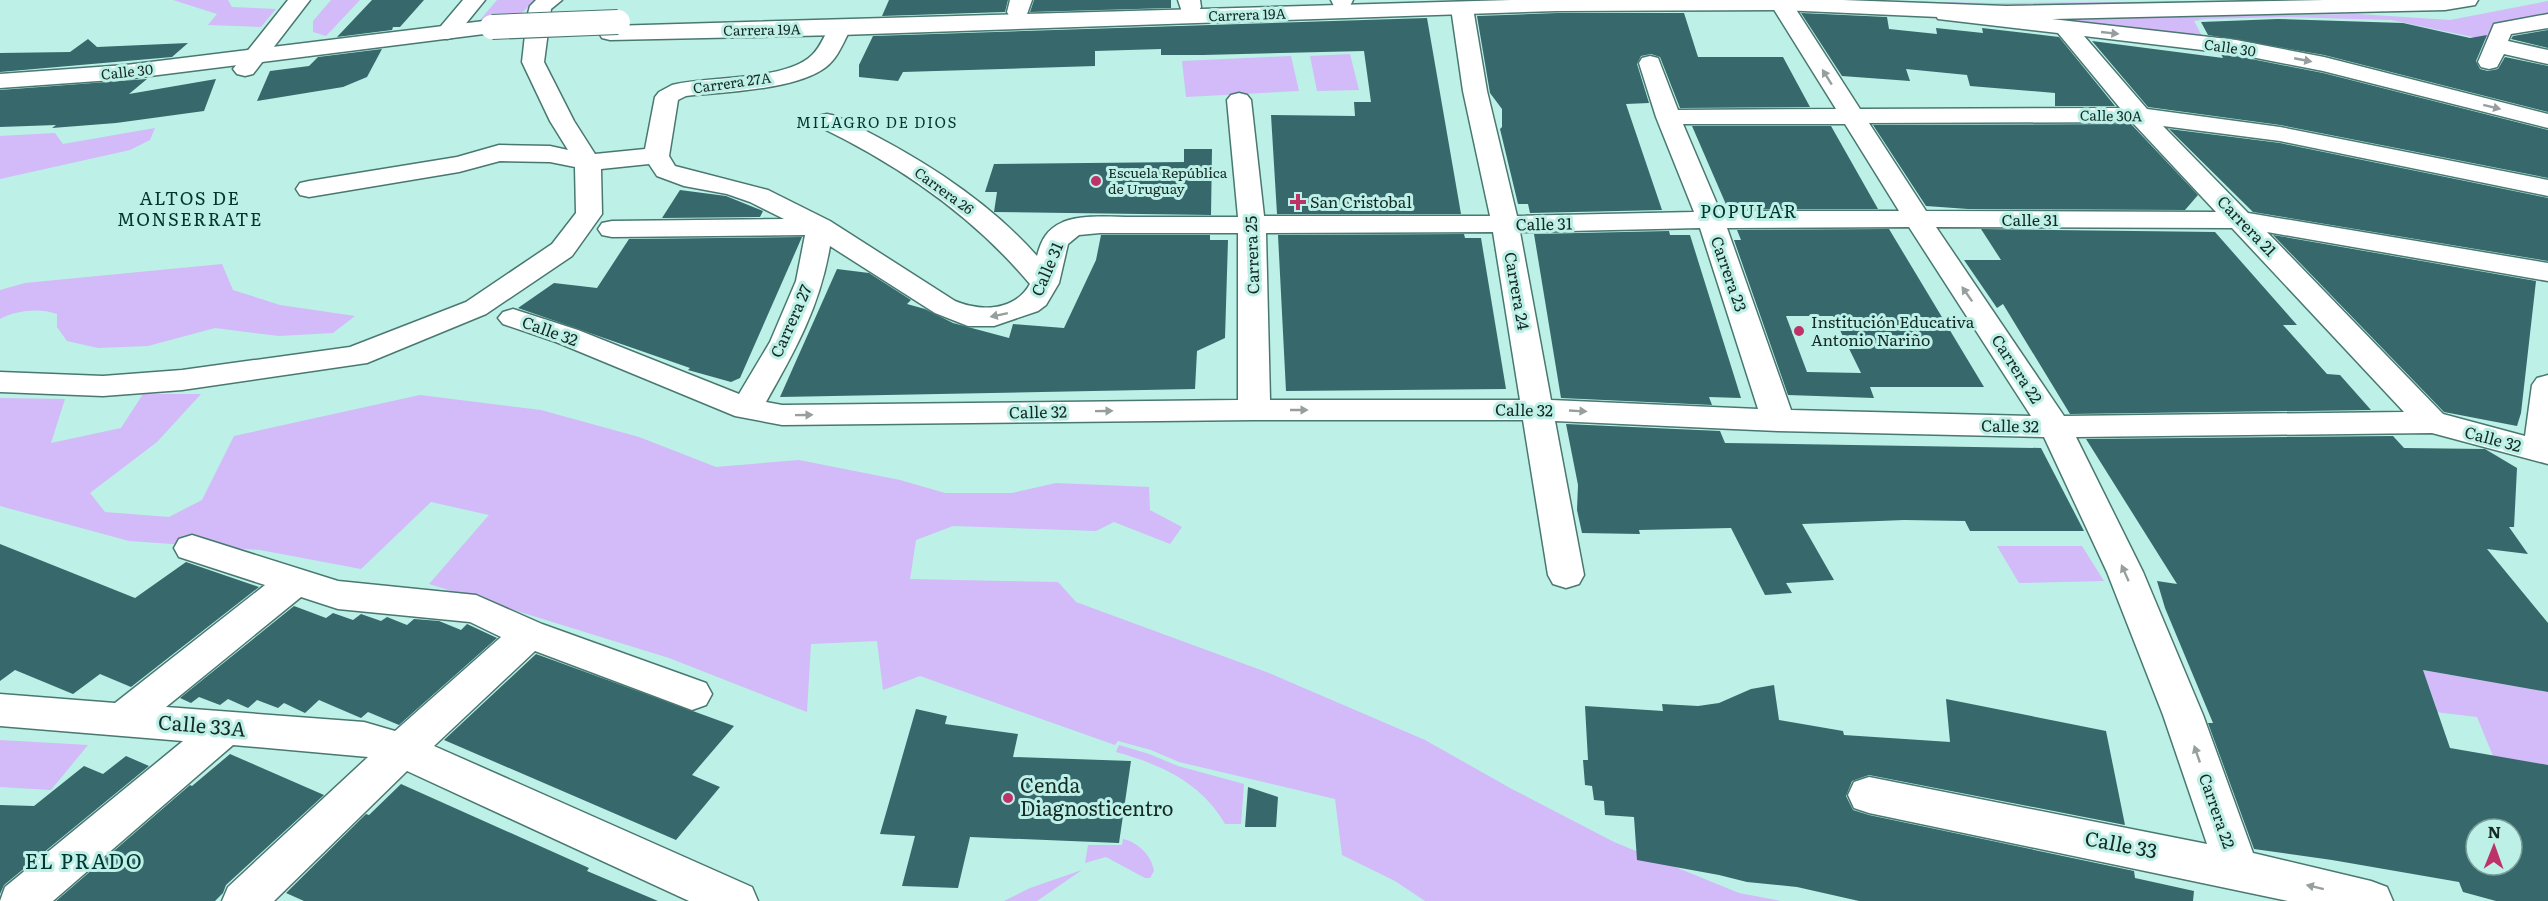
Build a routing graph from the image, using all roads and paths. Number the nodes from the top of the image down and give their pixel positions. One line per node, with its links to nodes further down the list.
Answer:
1 (299, 0): 19 (street)
2 (474, 0): 16 (street)
3 (550, 0): 30 (street)
4 (1379, 0): 6 (street, Carrera 19A)
5 (2467, 0): 11 (street, Carrera 19A)
6 (1342, 1): 8 (street, Carrera 19A)
7 (1780, 2): 10 (street, Carrera 19A); 11 (street, Carrera 19A); 25 (street, Carrera 22, one-way to 7)
8 (1190, 3): 9 (street, Carrera 19A)
9 (1019, 6): 13 (street, Carrera 19A)
10 (1461, 8): 14 (street, Carrera 19A); 36 (street, Carrera 24)
11 (1906, 9): 15 (street, Calle 30)
12 (2548, 21): 18 (street)
13 (614, 27): 14 (street, Carrera 19A); 17 (street, Carrera 19A)
14 (840, 28): 29 (street, Carrera 27A)
15 (2065, 28): 24 (street, Carrera 21); 28 (street, Calle 30, one-way to 28)
16 (447, 32): 17 (street, Carrera 19A); 19 (street, Carrera 19A)
17 (491, 32): 19 (street, Carrera 19A)
18 (2548, 57)
19 (250, 63): 21 (street, Calle 30); 22 (street, Calle 30)
20 (1650, 63): 26 (street, Carrera 23)
21 (0, 81)
22 (0, 93)
23 (1239, 100): 37 (street, Carrera 25)
24 (2139, 115): 25 (street, Calle 30A); 31 (street, Calle 30A); 34 (street, Carrera 21)
25 (1851, 116): 26 (street, Calle 30A); 33 (street, Carrera 22)
26 (1668, 117): 35 (street, Carrera 23)
27 (827, 121): 41 (street, Carrera 26)
28 (2548, 121)
29 (656, 156): 30 (street); 38 (street)
30 (588, 162): 32 (street); 43 (street)
31 (2548, 188)
32 (309, 189)
33 (1920, 220): 34 (street, Calle 31); 35 (street, Calle 31); 50 (street, Carrera 22, one-way to 33)
34 (2241, 220): 40 (street, Calle 31); 49 (street, Carrera 21)
35 (1711, 222): 36 (street, Calle 31); 48 (street, Carrera 23)
36 (1505, 224): 37 (street, Calle 31); 47 (street, Carrera 24)
37 (1252, 226): 41 (street, Calle 31); 46 (street, Carrera 25)
38 (820, 227): 39 (street); 41 (street, Calle 31, one-way to 38); 45 (street, Carrera 27)
39 (612, 229)
40 (2548, 272)
41 (1045, 283)
42 (513, 318): 45 (street, Calle 32)
43 (0, 382)
44 (2548, 385): 51 (street)
45 (746, 409): 46 (street, Calle 32, one-way to 46)
46 (1254, 410): 47 (street, Calle 32, one-way to 47)
47 (1539, 410): 48 (street, Calle 32, one-way to 48); 54 (street, Carrera 24)
48 (1778, 420): 50 (street, Calle 32)
49 (2432, 422): 50 (street, Calle 32); 52 (street, Calle 32)
50 (2055, 427): 63 (street, Carrera 22, one-way to 50)
51 (2548, 443)
52 (2548, 453)
53 (192, 548): 55 (street)
54 (1566, 575)
55 (294, 582): 56 (street); 59 (street)
56 (530, 634): 57 (street); 61 (street)
57 (692, 694)
58 (0, 710): 59 (street, Calle 33A)
59 (122, 720): 60 (street, Calle 33A)
60 (224, 728): 61 (street, Calle 33A); 64 (street)
61 (402, 750): 65 (street); 66 (street, Calle 33A)
62 (1869, 795): 63 (street, Calle 33)
63 (2237, 868): 67 (street, Calle 33, one-way to 63)
64 (21, 901)
65 (244, 901)
66 (736, 901)
67 (2372, 901)

